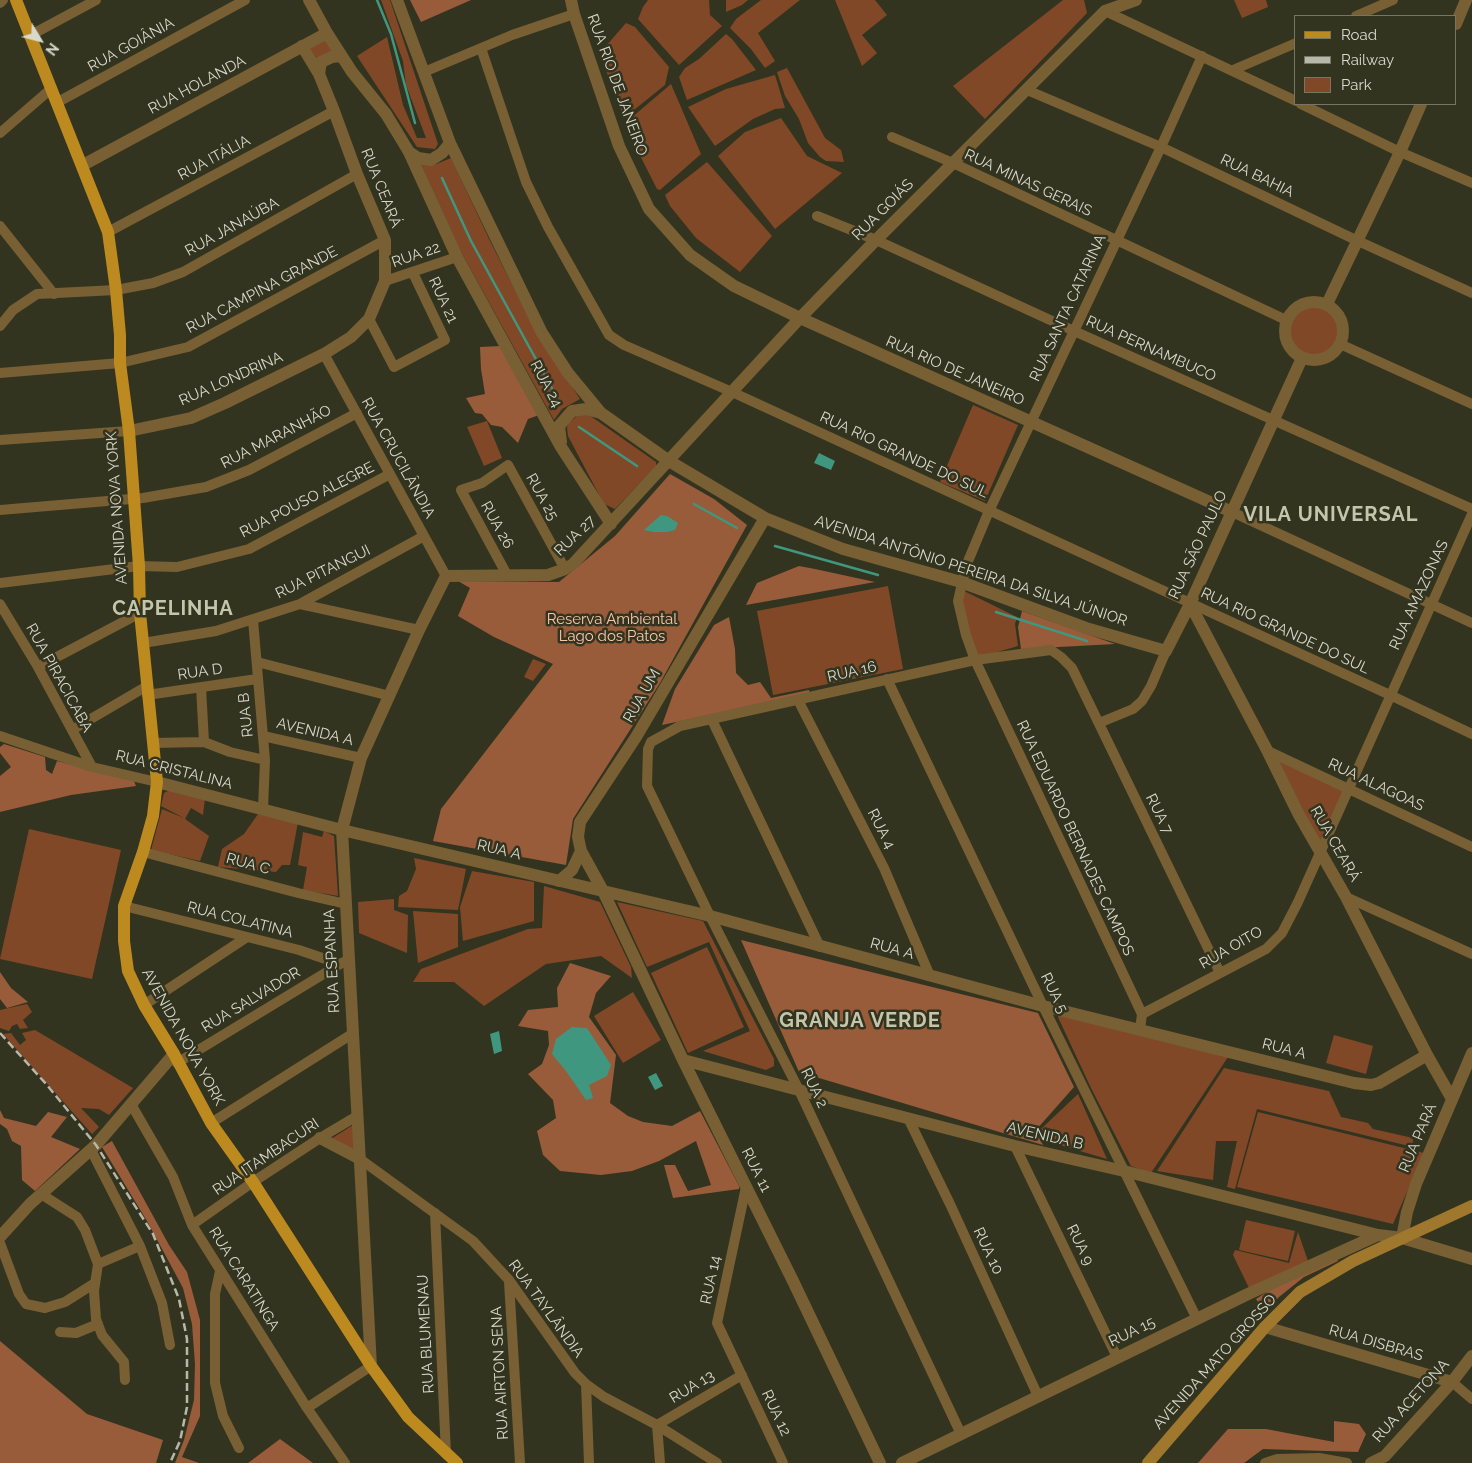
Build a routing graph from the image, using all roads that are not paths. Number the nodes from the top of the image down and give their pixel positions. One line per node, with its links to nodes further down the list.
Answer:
1 (3, 0): 11 (street)
2 (16, 0): 17 (main road, AVENIDA NOVA YORK)
3 (96, 0): 17 (street)
4 (245, 0): 29 (street, RUA GOIÂNIA)
5 (309, 0): 16 (street, RUA 24)
6 (398, 0): 24 (street, AVENIDA ANTÔNIO PEREIRA DA SILVA JÚNIOR)
7 (570, 0): 13 (street, RUA RIO DE JANEIRO)
8 (1136, 0): 12 (street, RUA GOIÁS)
9 (1393, 0): 14 (street)
10 (1466, 0): 15 (street)
11 (0, 3)
12 (1106, 11): 22 (street); 27 (street, RUA GOIÁS)
13 (574, 14): 20 (street); 57 (street, RUA RIO DE JANEIRO)
14 (1358, 15)
15 (1457, 22)
16 (327, 33): 19 (street, RUA HOLANDA); 21 (street, RUA 24)
17 (31, 36): 26 (main road, AVENIDA NOVA YORK)
18 (1294, 44): 23 (street)
19 (302, 46): 25 (street, RUA CEARÁ); 40 (street, RUA HOLANDA)
20 (482, 48): 24 (street); 67 (street, RUA RIO GRANDE DO SUL)
21 (342, 56): 25 (street); 37 (street, RUA 24)
22 (1202, 56): 23 (street); 36 (street, RUA SANTA CATARINA)
23 (1233, 70): 28 (street)
24 (424, 72): 35 (street, AVENIDA ANTÔNIO PEREIRA DA SILVA JÚNIOR)
25 (319, 74): 32 (street, RUA CEARÁ)
26 (52, 88): 29 (main road, AVENIDA NOVA YORK); 33 (street)
27 (1026, 90): 36 (street, RUA BAHIA); 39 (street, RUA GOIÁS)
28 (1294, 100)
29 (58, 102): 40 (main road, AVENIDA NOVA YORK)
30 (1303, 105): 38 (street)
31 (1421, 105): 38 (street)
32 (334, 111): 41 (street, RUA CEARÁ); 45 (street, RUA ITÁLIA)
33 (0, 133)
34 (892, 137): 39 (street, RUA MINAS GERAIS)
35 (450, 143): 37 (street); 70 (street, AVENIDA ANTÔNIO PEREIRA DA SILVA JÚNIOR)
36 (1161, 147): 48 (street, RUA SANTA CATARINA); 49 (street, RUA BAHIA)
37 (409, 152): 50 (street, RUA 24)
38 (1400, 152): 42 (street); 49 (street)
39 (953, 164): 47 (street, RUA GOIÁS); 48 (street, RUA MINAS GERAIS)
40 (83, 165): 45 (main road, AVENIDA NOVA YORK)
41 (357, 174): 46 (street, RUA CEARÁ); 53 (street, RUA JANAÚBA)
42 (1472, 183)
43 (817, 216): 47 (street, RUA PERNAMBUCO)
44 (0, 226): 55 (street)
45 (108, 232): 53 (main road, AVENIDA NOVA YORK)
46 (385, 240): 52 (street, RUA CEARÁ); 65 (street, RUA CAMPINA GRANDE)
47 (876, 240): 57 (street, RUA GOIÁS); 61 (street, RUA PERNAMBUCO)
48 (1116, 241): 59 (street, RUA MINAS GERAIS); 61 (street, RUA SANTA CATARINA)
49 (1358, 241): 54 (street, RUA BAHIA); 56 (street)
50 (457, 257): 51 (street, RUA 22); 75 (street, RUA 24)
51 (414, 273): 52 (street, RUA 22); 58 (street, RUA 21)
52 (385, 282): 58 (street, RUA CEARÁ)
53 (116, 290): 55 (street); 65 (main road, AVENIDA NOVA YORK)
54 (1472, 293)
55 (54, 294): 60 (street)
56 (1327, 304): 59 (street); 62 (street)
57 (800, 318): 67 (street, RUA GOIÁS); 72 (street, RUA RIO DE JANEIRO)
58 (369, 319): 63 (street, RUA CEARÁ)
59 (1286, 320): 64 (street)
60 (0, 326)
61 (1074, 331): 71 (street, RUA PERNAMBUCO); 72 (street, RUA SANTA CATARINA)
62 (1340, 344): 64 (street); 68 (street)
63 (324, 354): 69 (street, RUA CRUCILÂNDIA); 73 (street, RUA LONDRINA)
64 (1302, 358): 71 (street, RUA SÃO PAULO)
65 (120, 363): 66 (street, RUA CAMPINA GRANDE); 73 (main road, AVENIDA NOVA YORK)
66 (0, 373)
67 (732, 392): 76 (street, RUA GOIÁS); 82 (street, RUA RIO GRANDE DO SUL)
68 (1472, 404)
69 (357, 413): 77 (street, RUA CRUCILÂNDIA); 79 (street, RUA MARANHÃO)
70 (601, 413): 75 (street); 76 (street, AVENIDA ANTÔNIO PEREIRA DA SILVA JÚNIOR)
71 (1273, 420): 80 (street, RUA PERNAMBUCO); 83 (street, RUA SÃO PAULO)
72 (1031, 423): 82 (street, RUA SANTA CATARINA); 83 (street, RUA RIO DE JANEIRO)
73 (128, 431): 74 (street, RUA LONDRINA); 79 (main road, AVENIDA NOVA YORK)
74 (0, 440)
75 (561, 447): 86 (street, RUA 24)
76 (669, 461): 85 (street, AVENIDA ANTÔNIO PEREIRA DA SILVA JÚNIOR); 86 (street, RUA 27)
77 (390, 474): 87 (street, RUA CRUCILÂNDIA); 88 (street, RUA POUSO ALEGRE)
78 (461, 490): 89 (street, RUA 25); 90 (street, RUA 26)
79 (133, 499): 81 (street, RUA MARANHÃO); 88 (main road, AVENIDA NOVA YORK)
80 (1472, 509)
81 (0, 510)
82 (989, 511): 92 (street, RUA SANTA CATARINA); 96 (street, RUA RIO GRANDE DO SUL)
83 (1232, 512): 96 (street, RUA SÃO PAULO); 97 (street, RUA RIO DE JANEIRO)
84 (1472, 514): 97 (street, RUA AMAZONAS)
85 (765, 518): 92 (street, AVENIDA ANTÔNIO PEREIRA DA SILVA JÚNIOR); 121 (street, RUA UM)
86 (611, 524): 89 (street, RUA 27)
87 (424, 536): 91 (street, RUA CRUCILÂNDIA); 95 (street, RUA PITANGUI)
88 (139, 566): 93 (street, RUA POUSO ALEGRE); 98 (main road, AVENIDA NOVA YORK)
89 (566, 569): 90 (street, RUA 27)
90 (507, 575): 91 (street, RUA 27)
91 (446, 576): 101 (street, RUA ESPANHA)
92 (961, 582): 103 (street, AVENIDA ANTÔNIO PEREIRA DA SILVA JÚNIOR); 104 (street, RUA SANTA CATARINA)
93 (0, 583)
94 (0, 604): 106 (street, RUA PIRACICABA)
95 (300, 604): 99 (street, RUA PITANGUI); 101 (street)
96 (1190, 604): 103 (street, RUA SÃO PAULO); 112 (street, RUA RIO GRANDE DO SUL); 125 (street, RUA CEARÁ)
97 (1432, 605): 100 (street, RUA RIO DE JANEIRO); 112 (street, RUA AMAZONAS)
98 (140, 612): 102 (main road, AVENIDA NOVA YORK); 106 (street)
99 (253, 620): 102 (street, RUA PITANGUI); 105 (street, RUA B)
100 (1472, 623)
101 (419, 630): 113 (street, RUA ESPANHA)
102 (143, 642): 111 (main road, AVENIDA NOVA YORK)
103 (1166, 651): 116 (street, RUA SÃO PAULO)
104 (975, 660): 107 (street, RUA 16); 109 (street, RUA 16); 151 (street, RUA EDUARDO BERNADES CAMPOS)
105 (257, 662): 108 (street, RUA B); 113 (street)
106 (38, 667): 117 (street, RUA PIRACICABA)
107 (1072, 668): 116 (street, RUA 7)
108 (257, 679): 110 (street, RUA D); 120 (street, RUA B)
109 (887, 679): 114 (street, RUA 16); 150 (street, RUA 5)
110 (201, 687): 111 (street, RUA D); 122 (street)
111 (147, 691): 117 (street); 124 (main road, AVENIDA NOVA YORK)
112 (1390, 695): 118 (street, RUA RIO GRANDE DO SUL); 130 (street, RUA AMAZONAS)
113 (390, 696): 126 (street, RUA ESPANHA)
114 (798, 700): 115 (street, RUA 16); 148 (street, RUA 4)
115 (712, 720): 123 (street, RUA 16); 144 (street)
116 (1099, 723): 147 (street, RUA 7)
117 (72, 730): 128 (street, RUA PIRACICABA)
118 (1472, 734)
119 (0, 736): 128 (street, RUA CRISTALINA)
120 (263, 736): 126 (street, AVENIDA A); 127 (street, RUA B)
121 (636, 737): 123 (street); 134 (street, RUA UM)
122 (204, 742): 124 (street); 127 (street)
123 (651, 742): 142 (street, RUA 2)
124 (153, 743): 129 (main road, AVENIDA NOVA YORK)
125 (1268, 751): 130 (street, RUA ALAGOAS); 136 (street, RUA CEARÁ)
126 (360, 758): 132 (street, RUA ESPANHA)
127 (265, 760): 131 (street, RUA B)
128 (92, 767): 129 (street, RUA CRISTALINA)
129 (156, 782): 131 (street, RUA CRISTALINA); 135 (main road, AVENIDA NOVA YORK)
130 (1348, 788): 133 (street, RUA ALAGOAS); 136 (street, RUA AMAZONAS)
131 (263, 808): 132 (street, RUA CRISTALINA)
132 (342, 830): 137 (street, RUA A); 140 (street, RUA ESPANHA)
133 (1472, 847)
134 (581, 851): 137 (street); 138 (street, RUA UM)
135 (143, 852): 140 (street, RUA C); 141 (main road, AVENIDA NOVA YORK)
136 (1319, 852): 139 (street, RUA CEARÁ); 147 (street, RUA OITO)
137 (560, 881): 138 (street, RUA A)
138 (603, 891): 142 (street, RUA A); 157 (street, RUA 11)
139 (1346, 897): 145 (street); 155 (street, RUA CEARÁ)
140 (346, 904): 146 (street, RUA ESPANHA)
141 (124, 906): 143 (street, RUA COLATINA); 149 (main road, AVENIDA NOVA YORK)
142 (710, 916): 144 (street, RUA A); 158 (street, RUA 2)
143 (247, 937): 146 (street, RUA COLATINA); 149 (street)
144 (820, 947): 148 (street, RUA A)
145 (1472, 954)
146 (344, 962): 153 (street, RUA ESPANHA); 156 (street, RUA SALVADOR)
147 (1220, 973): 151 (street, RUA OITO)
148 (930, 976): 150 (street, RUA A)
149 (144, 1005): 156 (main road, AVENIDA NOVA YORK)
150 (1043, 1006): 152 (street, RUA A); 168 (street, RUA 5)
151 (1142, 1014): 152 (street)
152 (1140, 1030): 155 (street, RUA A)
153 (352, 1034): 161 (street, RUA ESPANHA); 163 (street)
154 (1472, 1053): 159 (street, RUA PARÁ)
155 (1427, 1055): 159 (street, RUA CEARÁ)
156 (176, 1059): 160 (street); 163 (main road, AVENIDA NOVA YORK)
157 (682, 1060): 158 (street, AVENIDA B); 170 (street, RUA 11)
158 (799, 1090): 162 (street, AVENIDA B); 200 (street, RUA 2)
159 (1452, 1099): 177 (street, RUA PARÁ)
160 (131, 1104): 166 (street); 174 (street, RUA CARATINGA)
161 (357, 1116): 164 (street, RUA ITAMBACURI); 167 (street, RUA ESPANHA)
162 (908, 1118): 165 (street, AVENIDA B); 196 (street, RUA 10)
163 (211, 1123): 169 (main road, AVENIDA NOVA YORK)
164 (320, 1138): 167 (street); 169 (street, RUA ITAMBACURI)
165 (1015, 1146): 168 (street, AVENIDA B); 190 (street, RUA 9)
166 (91, 1150): 171 (street); 178 (street)
167 (360, 1159): 173 (street, RUA TAYLÂNDIA); 191 (street, RUA ESPANHA)
168 (1124, 1171): 175 (street, AVENIDA B); 184 (street, RUA 5)
169 (253, 1182): 174 (street, RUA ITAMBACURI); 191 (main road, AVENIDA NOVA YORK)
170 (746, 1187): 192 (street, RUA 14); 210 (street, RUA 11)
171 (41, 1194): 176 (street); 180 (street)
172 (1472, 1206): 177 (main road, AVENIDA MATO GROSSO)
173 (435, 1213): 182 (street, RUA TAYLÂNDIA); 202 (street, RUA BLUMENAU)
174 (192, 1225): 181 (street, RUA CARATINGA)
175 (1378, 1235): 177 (street, AVENIDA B); 184 (street, RUA 15)
176 (1, 1236): 183 (street)
177 (1402, 1238): 179 (street, AVENIDA B); 186 (main road, AVENIDA MATO GROSSO)
178 (140, 1246): 180 (street); 188 (street)
179 (1472, 1259)
180 (98, 1264): 183 (street)
181 (220, 1271): 198 (street, RUA CARATINGA); 201 (street)
182 (509, 1280): 195 (street, RUA TAYLÂNDIA); 205 (street, RUA AIRTON SENA)
183 (95, 1283): 185 (street)
184 (1197, 1318): 190 (street, RUA 15)
185 (98, 1324): 187 (street); 193 (street)
186 (1264, 1327): 194 (street, RUA DISBRAS); 212 (main road, AVENIDA MATO GROSSO)
187 (60, 1332)
188 (170, 1345)
189 (1472, 1356): 194 (street, RUA ACETONA)
190 (1117, 1358): 196 (street, RUA 15)
191 (371, 1366): 198 (street); 202 (main road, AVENIDA NOVA YORK)
192 (742, 1375): 199 (street, RUA 13); 209 (street, RUA 12)
193 (125, 1380)
194 (1452, 1382): 197 (street, RUA DISBRAS); 215 (street, RUA ACETONA)
195 (586, 1384): 199 (street, RUA TAYLÂNDIA); 206 (street)
196 (1038, 1396): 200 (street, RUA 15)
197 (1472, 1399)
198 (307, 1408): 203 (street, RUA CARATINGA)
199 (657, 1425): 207 (street); 208 (street, RUA TAYLÂNDIA)
200 (961, 1434): 211 (street, RUA 15)
201 (239, 1448)
202 (446, 1454): 204 (main road, AVENIDA NOVA YORK)
203 (345, 1463)
204 (457, 1463)
205 (520, 1463)
206 (589, 1463)
207 (660, 1463)
208 (717, 1463)
209 (783, 1463)
210 (880, 1463)
211 (902, 1463)
212 (1148, 1463)
213 (1265, 1463): 214 (street)
214 (1347, 1463)
215 (1371, 1463)

